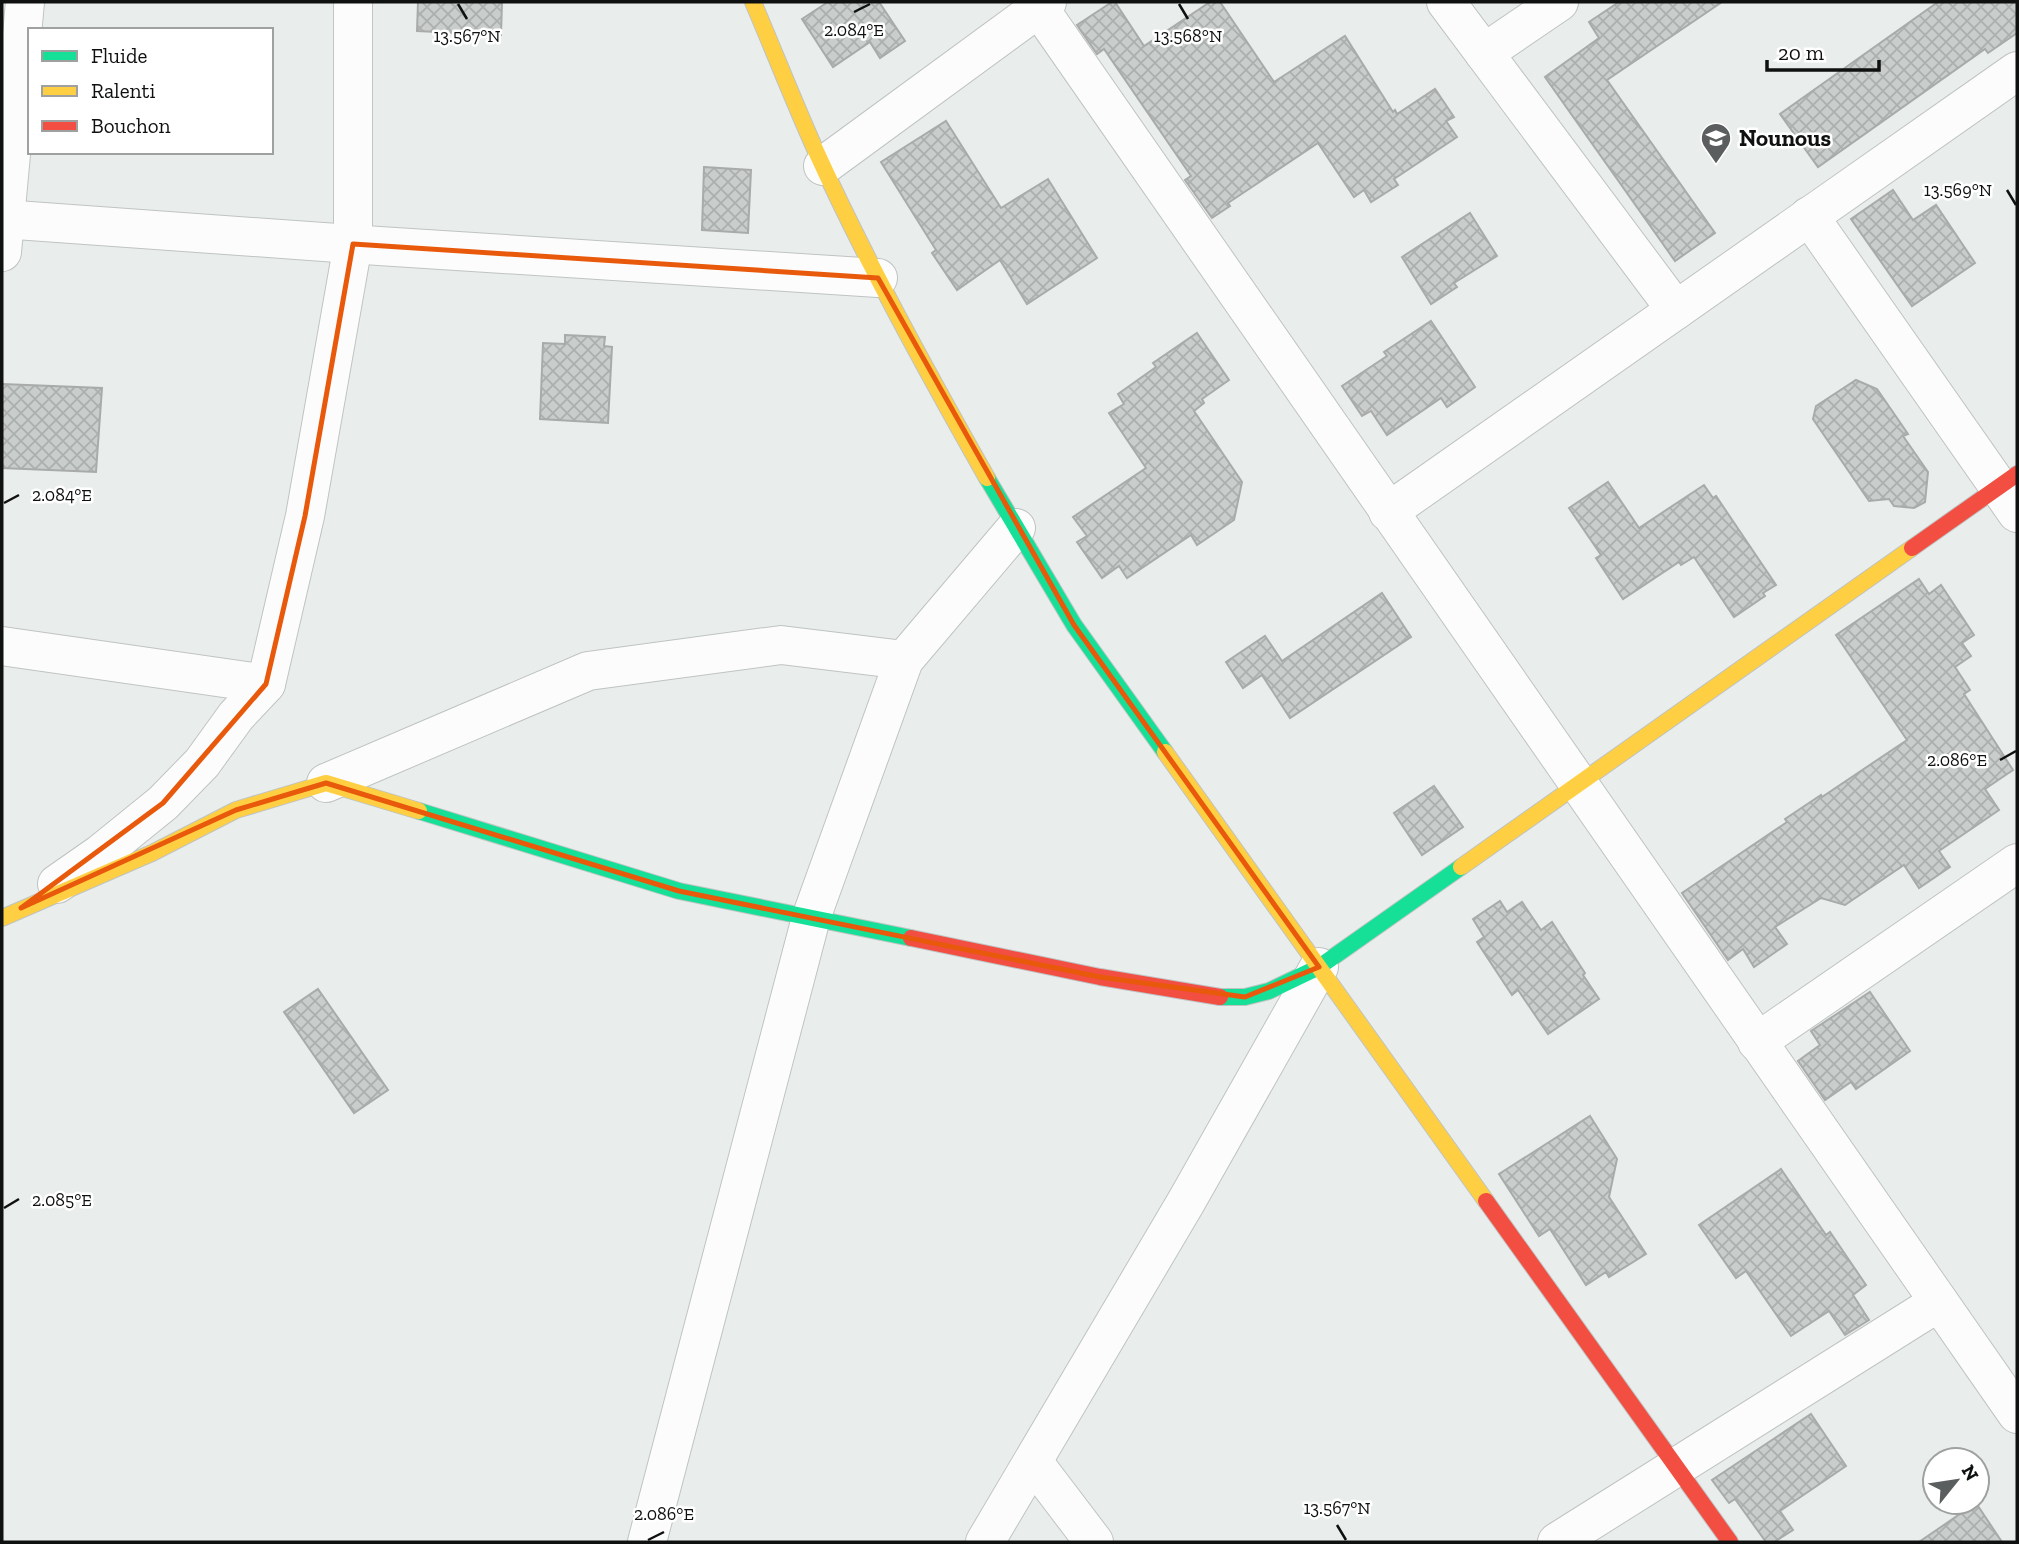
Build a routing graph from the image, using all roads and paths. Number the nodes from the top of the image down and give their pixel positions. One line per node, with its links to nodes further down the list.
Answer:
1 (25, 2): 11 (street)
2 (354, 2): 12 (street)
3 (753, 2): 9 (street)
4 (1446, 2): 7 (street)
5 (1559, 2): 7 (street)
6 (1043, 5): 9 (street); 16 (street)
7 (1484, 53): 14 (street)
8 (2017, 71): 10 (street)
9 (823, 166): 13 (street)
10 (1809, 216): 14 (street); 15 (street)
11 (3, 230): 12 (street)
12 (352, 244): 13 (street); 20 (street)
13 (878, 278): 17 (street)
14 (1676, 310): 16 (street)
15 (2011, 492): 22 (street)
16 (1388, 512): 22 (street)
17 (1016, 528): 19 (street); 26 (street)
18 (2, 646): 20 (street)
19 (904, 660): 21 (street); 25 (street)
20 (266, 684): 24 (street)
21 (326, 783): 24 (street); 25 (street)
22 (1578, 785): 26 (street); 27 (street)
23 (2012, 878): 27 (street)
24 (12, 913)
25 (811, 918): 26 (street); 32 (street)
26 (1319, 967): 30 (street); 31 (street)
27 (1757, 1042): 28 (street)
28 (1939, 1302): 29 (street); 31 (street)
29 (2017, 1414)
30 (1034, 1462): 33 (street); 34 (street)
31 (1676, 1467): 35 (street); 36 (street)
32 (647, 1542)
33 (985, 1542)
34 (1094, 1542)
35 (1557, 1542)
36 (1730, 1542)

